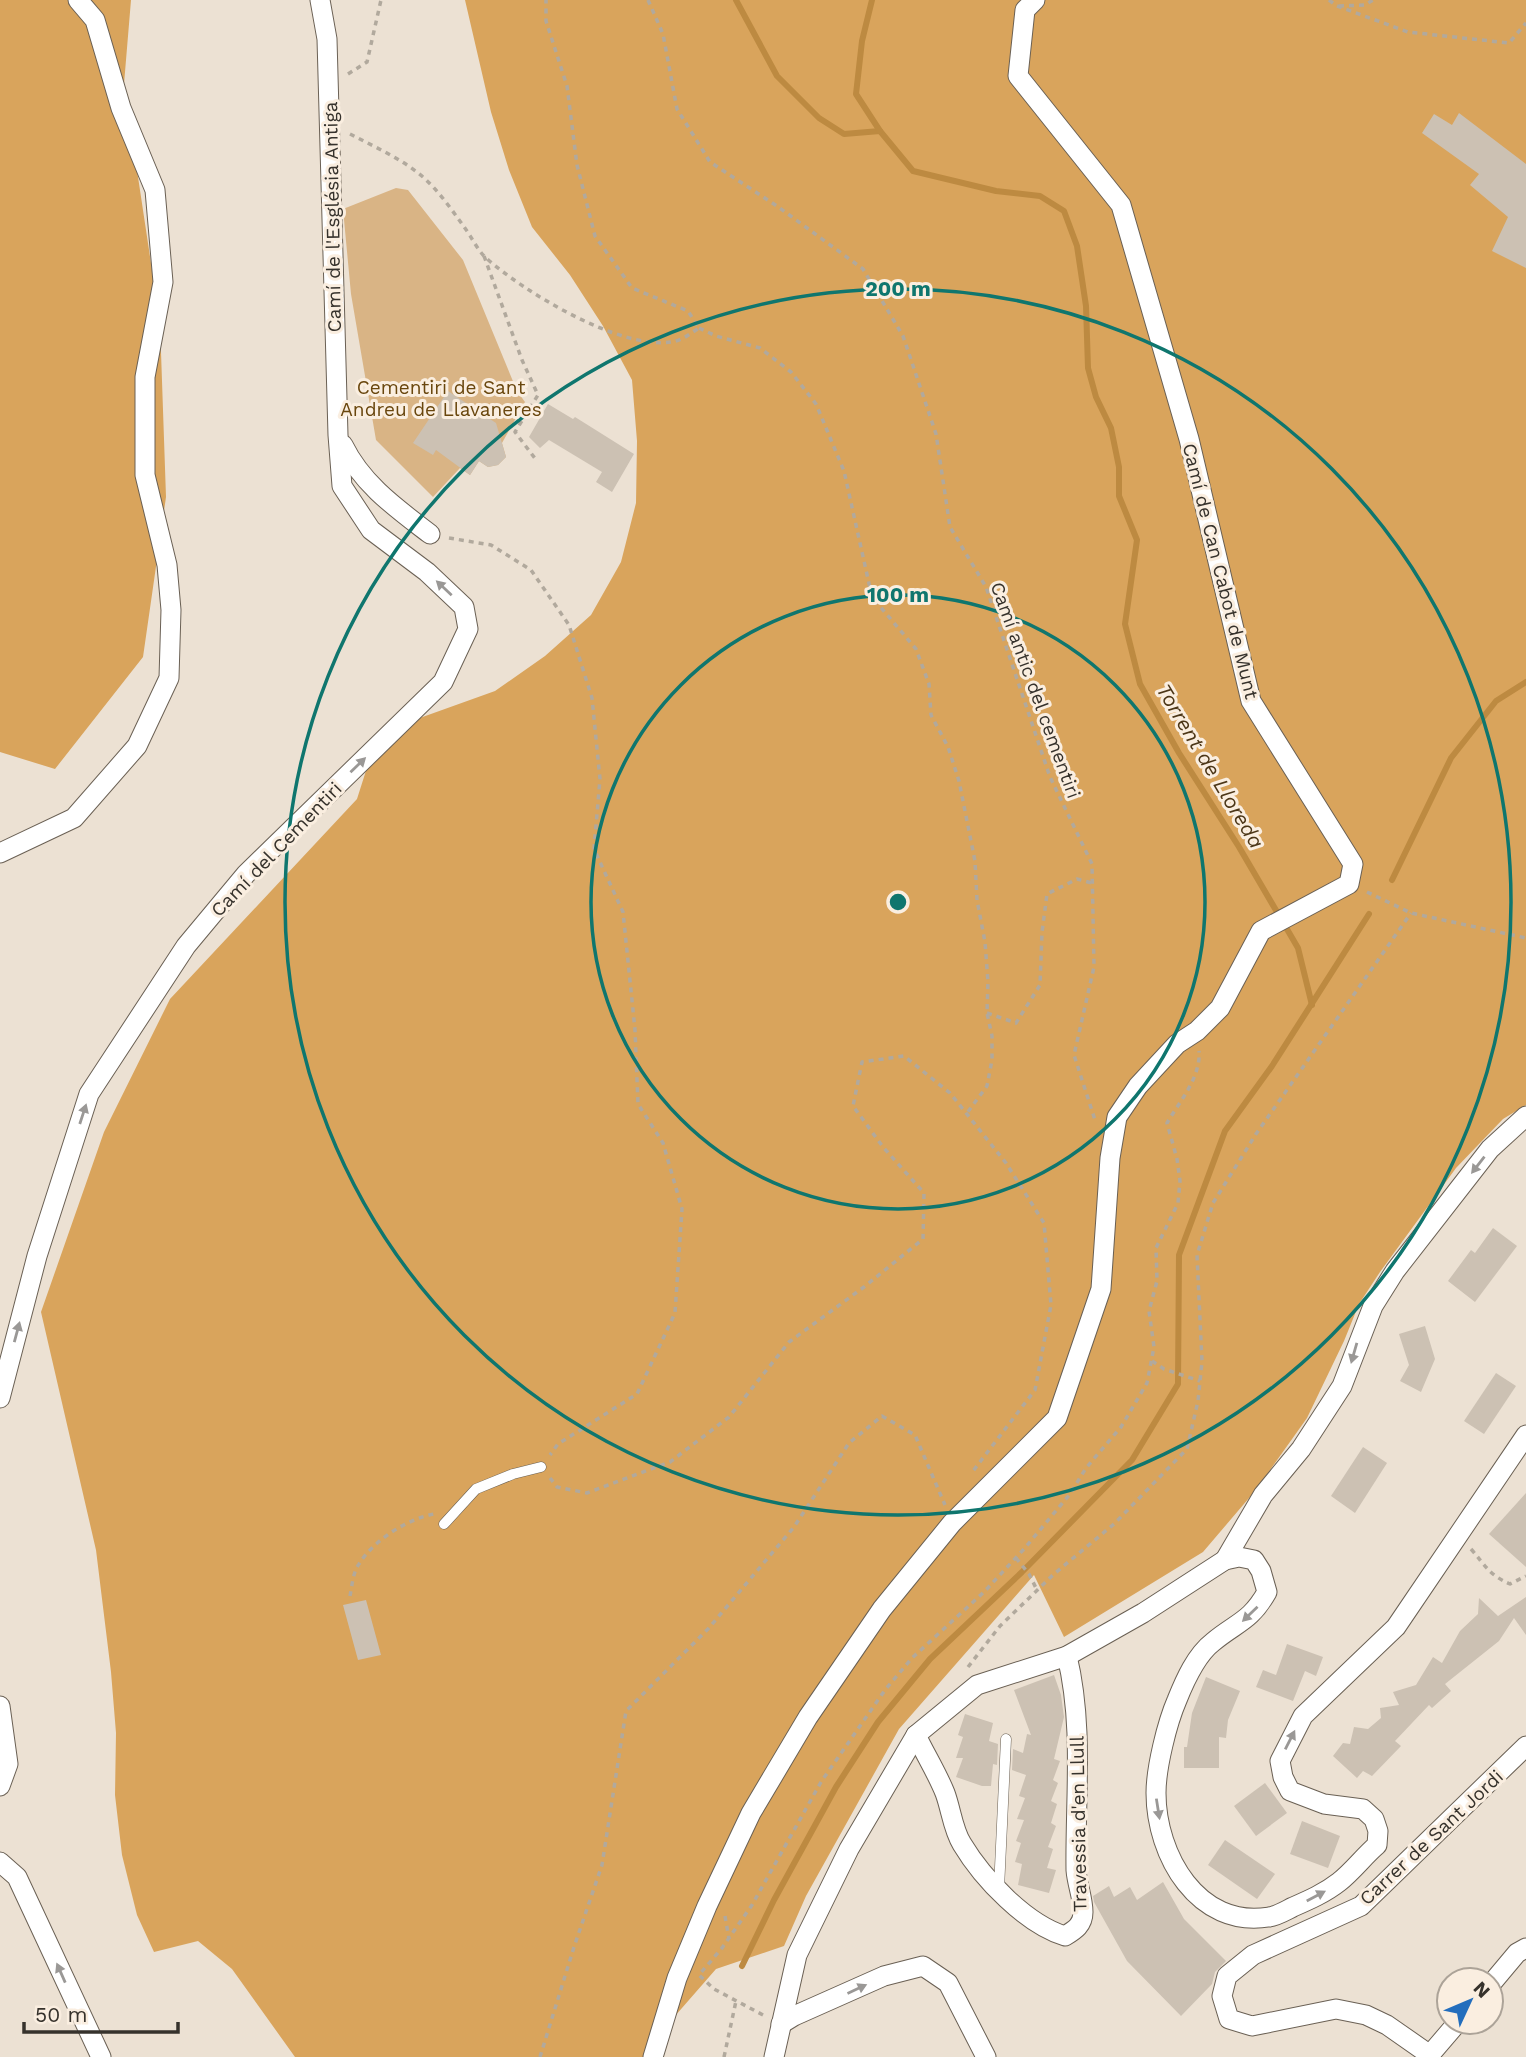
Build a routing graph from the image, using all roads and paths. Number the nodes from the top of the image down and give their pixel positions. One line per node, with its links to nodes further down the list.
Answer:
1 (78, 0): 18 (street)
2 (320, 0): 11 (street, Camí de l'Església Antiga)
3 (381, 0): 11 (path)
4 (546, 0): 14 (path)
5 (649, 0): 19 (path, Camí antic del cementiri)
6 (1035, 0): 20 (street, Camí de Can Cabot de Munt)
7 (1329, 0): 9 (path)
8 (1373, 0): 9 (path)
9 (1337, 6): 10 (path)
10 (1526, 23)
11 (328, 80): 12 (street, Camí de l'Església Antiga)
12 (329, 123): 13 (path); 15 (street, Camí de l'Església Antiga)
13 (484, 256): 14 (path); 16 (path)
14 (699, 328): 23 (path)
15 (338, 435): 17 (street); 30 (street, Camí del Cementiri, one-way to 15)
16 (537, 461)
17 (430, 534): 32 (path)
18 (0, 853)
19 (1092, 883): 23 (path); 27 (path, Camí antic del cementiri)
20 (1349, 884): 21 (path); 24 (street)
21 (1411, 913): 22 (path); 29 (path)
22 (1526, 938)
23 (987, 1013): 25 (path)
24 (1197, 1031): 28 (path); 35 (street)
25 (966, 1114): 32 (path); 33 (path)
26 (1526, 1116): 39 (street, one-way to 39)
27 (1096, 1121)
28 (1152, 1361): 29 (path); 38 (path)
29 (1200, 1381): 41 (path)
30 (0, 1398)
31 (1526, 1435): 39 (street, one-way to 31)
32 (541, 1467): 36 (lane)
33 (966, 1479)
34 (436, 1513): 42 (path)
35 (952, 1523): 60 (path); 61 (street)
36 (444, 1524)
37 (1470, 1549): 40 (path)
38 (1016, 1558): 41 (path); 55 (path)
39 (1225, 1560): 43 (street)
40 (1526, 1576)
41 (1037, 1590): 44 (path)
42 (350, 1596)
43 (1067, 1656): 47 (street); 52 (street, Travessia d'en Llull)
44 (966, 1670)
45 (0, 1706): 46 (street)
46 (2, 1725): 50 (street)
47 (916, 1735): 52 (street, Travessia d'en Llull); 56 (street)
48 (1006, 1739): 52 (lane)
49 (1526, 1746): 58 (street, Carrer de Sant Jordi)
50 (0, 1786)
51 (0, 1861): 59 (street, one-way to 51)
52 (999, 1889)
53 (1526, 1948): 54 (street)
54 (1505, 1967)
55 (736, 2001): 56 (path); 62 (path)
56 (781, 2024): 63 (street); 64 (street, one-way to 64)
57 (1446, 2036): 58 (street)
58 (1429, 2056)
59 (101, 2057)
60 (540, 2057)
61 (653, 2057)
62 (724, 2057)
63 (774, 2057)
64 (986, 2057)

